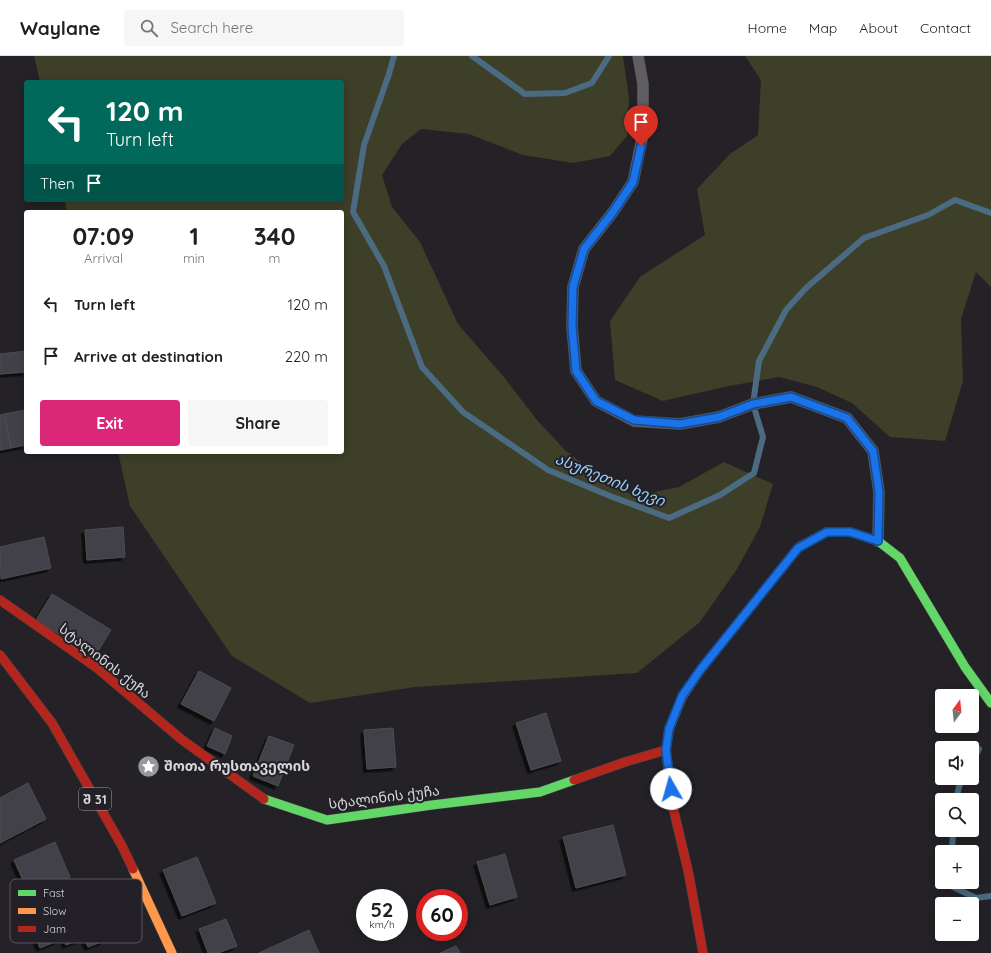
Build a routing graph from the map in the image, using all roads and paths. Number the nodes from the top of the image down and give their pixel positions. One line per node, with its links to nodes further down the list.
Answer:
1 (638, 56): 2 (lane)
2 (878, 541): 5 (main road); 6 (main road)
3 (0, 600): 6 (main road, სტალინის ქუჩა)
4 (0, 655): 7 (main road, შ 31)
5 (991, 703)
6 (666, 750): 10 (main road)
7 (137, 879)
8 (142, 889): 9 (main road, შ 31)
9 (172, 953)
10 (702, 953)

